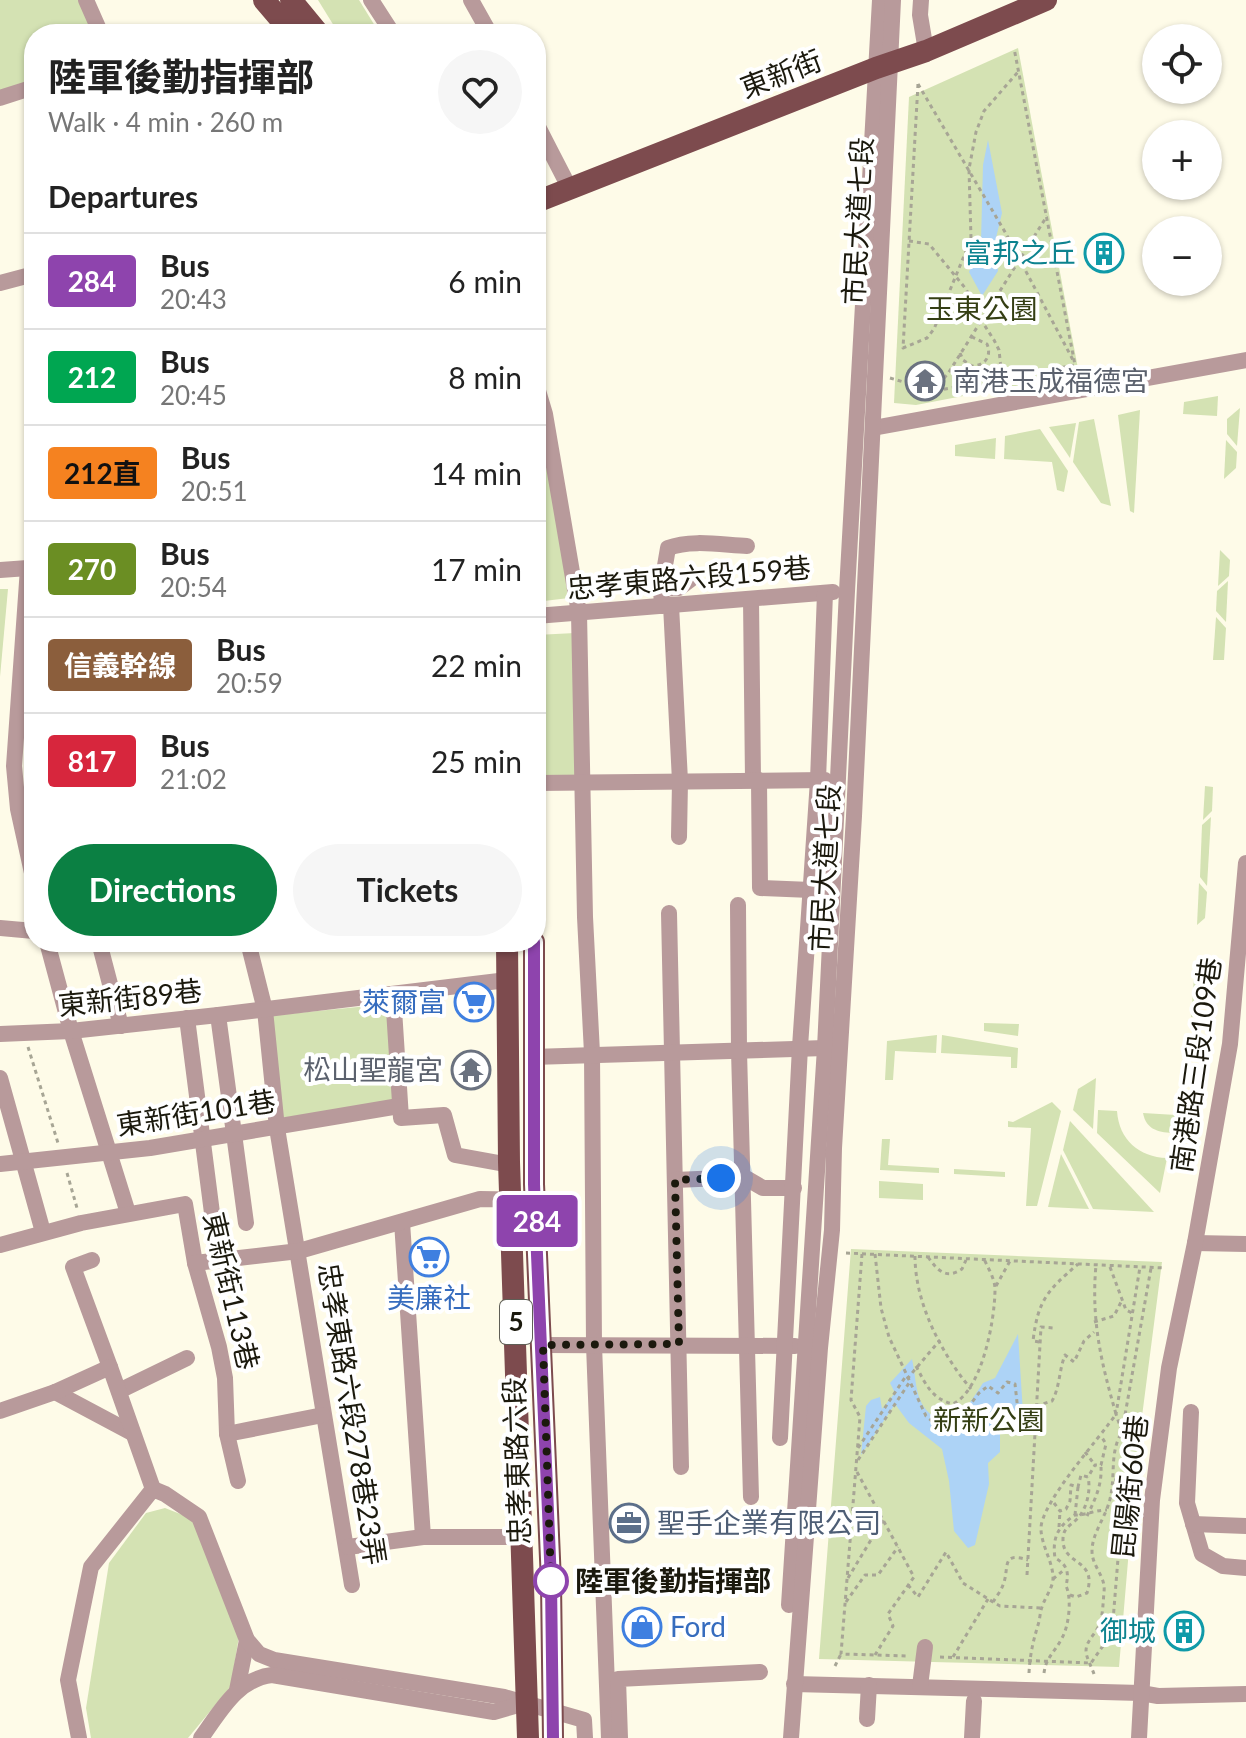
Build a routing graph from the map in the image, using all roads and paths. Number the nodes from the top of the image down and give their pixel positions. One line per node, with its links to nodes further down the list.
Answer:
1 (86, 0): 10 (street)
2 (264, 0): 11 (main road)
3 (291, 0): 12 (main road)
4 (371, 0): 13 (street)
5 (471, 0): 14 (street)
6 (880, 0): 17 (street, 市民大道七段)
7 (893, 0): 17 (street, 市民大道七段)
8 (921, 0): 16 (street)
9 (1046, 0): 16 (main road, 東新街)
10 (97, 24)
11 (284, 24)
12 (311, 24)
13 (387, 24)
14 (484, 24)
15 (1014, 48): 18 (path)
16 (926, 51): 17 (main road, 東新街)
17 (883, 65): 23 (main road, 東新街); 42 (street, 市民大道七段); 47 (street, 市民大道七段)
18 (1018, 72): 22 (path); 25 (path)
19 (24, 90): 20 (street)
20 (0, 98)
21 (546, 142): 23 (street)
22 (969, 169): 26 (path); 27 (path); 28 (path)
23 (570, 189): 24 (main road, 東新街)
24 (546, 198)
25 (1047, 216): 27 (path); 37 (path)
26 (909, 241): 28 (path); 28 (path)
27 (1020, 259): 31 (path); 37 (path)
28 (956, 274): 31 (path)
29 (24, 277): 30 (street)
30 (0, 283)
31 (981, 320): 32 (path); 33 (path)
32 (970, 337): 34 (path); 35 (path)
33 (994, 340): 34 (path); 39 (path)
34 (987, 344): 35 (path)
35 (960, 353): 40 (path)
36 (1246, 360): 42 (street)
37 (1075, 365): 39 (path)
38 (885, 376): 40 (path)
39 (1002, 378): 40 (path)
40 (934, 391)
41 (546, 424): 51 (street)
42 (873, 428): 144 (street, 市民大道七段)
43 (747, 546): 50 (street)
44 (24, 566): 45 (street)
45 (0, 570)
46 (691, 579): 50 (street)
47 (847, 591): 48 (street, 忠孝東路六段159巷); 57 (street, 市民大道七段)
48 (825, 593): 49 (street, 忠孝東路六段159巷); 56 (street)
49 (751, 599): 50 (street, 忠孝東路六段159巷); 55 (street)
50 (665, 600): 51 (street, 忠孝東路六段159巷); 58 (street)
51 (579, 613): 52 (street, 忠孝東路六段159巷); 59 (street)
52 (546, 615)
53 (24, 624): 54 (street)
54 (7, 766): 61 (street)
55 (756, 780): 56 (street); 58 (street); 64 (street)
56 (818, 780): 57 (street); 64 (street)
57 (839, 780): 85 (street, 市民大道七段)
58 (680, 781): 59 (street); 62 (street)
59 (582, 782): 60 (street); 88 (street)
60 (546, 783)
61 (24, 836)
62 (679, 837)
63 (1246, 863): 65 (street, 南港路三段109巷)
64 (811, 890): 84 (street)
65 (1244, 894): 111 (street, 南港路三段109巷)
66 (738, 905): 86 (street)
67 (669, 913): 87 (street)
68 (0, 928): 69 (street)
69 (24, 930)
70 (50, 952): 81 (street)
71 (102, 952): 80 (street)
72 (250, 952): 77 (street, 忠孝東路六段278巷23弄)
73 (507, 952): 75 (main road, 忠孝東路六段 / 5)
74 (534, 952): 89 (main road, 忠孝東路六段 / 5)
75 (507, 980): 76 (street, 東新街89巷); 98 (main road, 忠孝東路六段 / 5)
76 (393, 994): 77 (street, 東新街89巷); 91 (street)
77 (265, 1010): 78 (street, 東新街89巷); 92 (street, 忠孝東路六段278巷23弄)
78 (218, 1015): 79 (street, 東新街89巷); 93 (street)
79 (187, 1018): 80 (street, 東新街89巷); 94 (street)
80 (121, 1026): 81 (street, 東新街89巷)
81 (71, 1031): 83 (street, 東新街89巷); 95 (street)
82 (0, 1034): 83 (street, 東新街89巷)
83 (24, 1034): 96 (path)
84 (800, 1047): 85 (street); 86 (street); 102 (street)
85 (825, 1048): 144 (street, 市民大道七段)
86 (739, 1051): 87 (street); 100 (street)
87 (672, 1052): 88 (street); 101 (street)
88 (592, 1053): 89 (street); 143 (street)
89 (532, 1057): 104 (main road, 忠孝東路六段 / 5)
90 (0, 1078): 97 (street)
91 (399, 1106): 92 (street, 東新街101巷); 98 (street)
92 (277, 1128): 93 (street, 東新街101巷); 114 (street, 忠孝東路六段278巷23弄)
93 (234, 1135): 94 (street, 東新街101巷); 109 (street)
94 (204, 1140): 95 (street, 東新街101巷); 106 (street)
95 (111, 1152): 96 (street, 東新街101巷); 105 (street)
96 (63, 1158): 97 (street, 東新街101巷); 108 (path)
97 (24, 1162): 99 (street, 東新街101巷); 110 (street)
98 (509, 1162): 103 (main road, 忠孝東路六段 / 5)
99 (0, 1164)
100 (744, 1177): 101 (street); 102 (street); 140 (street)
101 (675, 1180): 139 (street)
102 (794, 1188): 141 (street)
103 (512, 1200): 104 (street); 107 (street); 195 (main road, 忠孝東路六段 / 5)
104 (536, 1200): 142 (main road, 忠孝東路六段 / 5)
105 (128, 1213): 108 (street, 東新街113巷); 124 (street, 東新街113巷)
106 (212, 1213)
107 (402, 1222): 114 (street); 194 (street)
108 (81, 1223): 110 (street, 東新街113巷)
109 (246, 1223)
110 (43, 1232): 113 (street, 東新街113巷)
111 (1195, 1243): 112 (street); 230 (street, 昆陽街60巷)
112 (1246, 1244)
113 (0, 1245)
114 (299, 1251): 124 (street); 156 (street, 忠孝東路六段278巷23弄)
115 (839, 1252): 116 (path)
116 (862, 1254): 117 (path); 167 (path)
117 (875, 1254): 118 (path); 148 (path)
118 (915, 1256): 119 (path); 137 (path)
119 (928, 1257): 120 (path); 120 (path)
120 (967, 1259): 121 (path)
121 (984, 1259): 123 (path); 131 (path)
122 (92, 1260): 147 (street)
123 (1010, 1261): 125 (path); 131 (path)
124 (195, 1263): 160 (street, 東新街113巷)
125 (1078, 1264): 126 (path); 138 (path)
126 (1096, 1265): 127 (path); 134 (path)
127 (1109, 1266): 128 (path); 132 (path)
128 (1140, 1267): 129 (path); 133 (path)
129 (1151, 1268): 130 (path); 158 (path)
130 (1165, 1268)
131 (996, 1286): 149 (path)
132 (1122, 1300): 133 (path); 134 (path)
133 (1132, 1313): 155 (path)
134 (1094, 1322): 136 (path)
135 (1054, 1328): 138 (path)
136 (1096, 1332): 152 (path); 155 (path)
137 (940, 1340): 146 (path); 149 (path)
138 (1039, 1342): 152 (path)
139 (679, 1344): 140 (street); 143 (street); 170 (street)
140 (748, 1344): 141 (street); 182 (street)
141 (786, 1344): 144 (street); 162 (street)
142 (543, 1345): 143 (street); 234 (main road, 忠孝東路六段 / 5)
143 (594, 1345): 225 (street)
144 (813, 1348): 226 (street, 市民大道七段); 243 (street, 市民大道七段)
145 (187, 1358): 150 (street)
146 (916, 1366): 148 (path); 149 (path)
147 (110, 1367): 150 (street); 151 (street)
148 (907, 1379): 157 (path); 165 (path, bridge); 167 (path)
149 (971, 1389)
150 (119, 1391): 159 (street)
151 (55, 1392): 153 (street); 159 (street)
152 (1036, 1406): 157 (path)
153 (0, 1411)
154 (1191, 1412): 189 (street)
155 (1116, 1414): 158 (path); 161 (path)
156 (323, 1415): 160 (street); 196 (street, 忠孝東路六段278巷23弄)
157 (1035, 1416): 191 (path)
158 (1122, 1432): 164 (path); 178 (path)
159 (132, 1433): 181 (street)
160 (227, 1434): 177 (street, 東新街113巷)
161 (1101, 1436): 163 (path); 166 (path)
162 (780, 1438)
163 (1106, 1444): 164 (path); 169 (path)
164 (1114, 1446): 175 (path)
165 (858, 1448)
166 (1085, 1451): 168 (path); 171 (path)
167 (858, 1460): 172 (path)
168 (1095, 1465): 169 (path); 174 (path)
169 (1101, 1465): 187 (path)
170 (681, 1467)
171 (1078, 1467): 173 (path); 179 (path)
172 (857, 1471): 188 (path); 204 (path)
173 (1081, 1475): 174 (path); 180 (path)
174 (1088, 1477): 186 (path)
175 (1114, 1480): 178 (path); 184 (path)
176 (1134, 1480): 178 (path)
177 (238, 1481)
178 (1124, 1481): 219 (path)
179 (1070, 1483): 180 (path); 183 (path); 185 (path)
180 (1078, 1487): 186 (path)
181 (153, 1489): 212 (street); 236 (street)
182 (751, 1497)
183 (1054, 1503): 185 (path); 192 (path)
184 (1107, 1510): 187 (path); 219 (path)
185 (1060, 1511): 193 (path)
186 (1077, 1515): 187 (path); 193 (path); 208 (path)
187 (1087, 1516)
188 (883, 1520): 197 (path); 204 (path)
189 (1193, 1524): 190 (street); 202 (street)
190 (1246, 1526)
191 (1029, 1527): 192 (path); 199 (path)
192 (1041, 1527): 200 (path)
193 (1059, 1528): 198 (path)
194 (423, 1537): 195 (street); 196 (street)
195 (522, 1537): 233 (main road, 忠孝東路六段 / 5)
196 (348, 1547): 206 (street, 忠孝東路六段278巷23弄)
197 (898, 1547): 207 (path); 210 (path)
198 (1055, 1558): 200 (path); 201 (path)
199 (1028, 1560): 203 (path); 209 (path)
200 (1050, 1563): 205 (path)
201 (1066, 1568): 205 (path); 208 (path)
202 (1246, 1568)
203 (1027, 1575)
204 (847, 1579): 210 (path)
205 (1053, 1579): 211 (path)
206 (352, 1585)
207 (908, 1585): 209 (path); 215 (path)
208 (1070, 1595): 218 (path)
209 (991, 1601): 211 (path); 216 (path)
210 (845, 1604): 214 (path)
211 (1041, 1608): 217 (path)
212 (247, 1640): 229 (street); 233 (street)
213 (925, 1652): 215 (path); 216 (path); 228 (street)
214 (841, 1654): 215 (path); 220 (path)
215 (875, 1655)
216 (952, 1658): 217 (path)
217 (1030, 1660): 218 (path); 222 (path)
218 (1045, 1661): 219 (path); 223 (path)
219 (1091, 1663): 224 (path)
220 (835, 1666)
221 (760, 1672): 225 (street)
222 (1029, 1673)
223 (1044, 1673)
224 (1094, 1674)
225 (612, 1679): 241 (street); 242 (street)
226 (794, 1684): 227 (street); 244 (street, 市民大道七段)
227 (869, 1685): 228 (street); 235 (street)
228 (920, 1686): 230 (street)
229 (237, 1690): 233 (street); 237 (street)
230 (1141, 1693): 231 (street); 246 (street, 昆陽街60巷)
231 (1246, 1694)
232 (974, 1701): 245 (street)
233 (527, 1702): 234 (street); 238 (main road, 忠孝東路六段 / 5)
234 (553, 1710): 239 (main road, 忠孝東路六段 / 5); 240 (street)
235 (867, 1719)
236 (79, 1738)
237 (201, 1738)
238 (528, 1738)
239 (553, 1738)
240 (585, 1738)
241 (609, 1738)
242 (620, 1738)
243 (781, 1738)
244 (791, 1738)
245 (972, 1738)
246 (1139, 1738)

